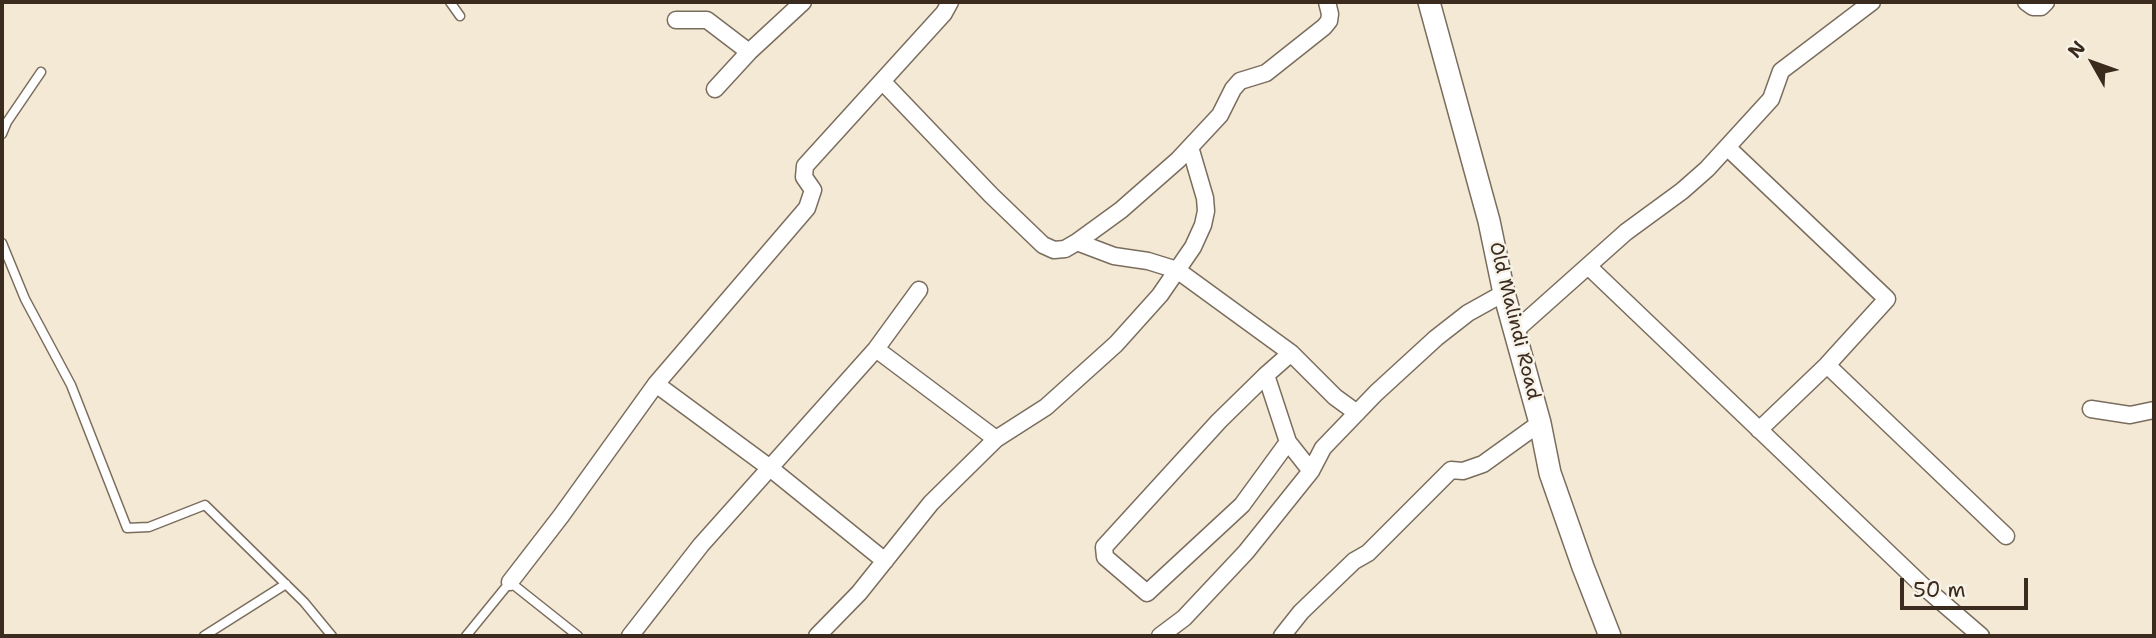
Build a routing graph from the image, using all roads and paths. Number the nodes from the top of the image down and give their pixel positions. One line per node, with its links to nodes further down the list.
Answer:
1 (450, 2): 9 (lane)
2 (803, 2): 11 (street)
3 (950, 2): 13 (street)
4 (1327, 2): 16 (street)
5 (1429, 2): 23 (main road, Old Malindi Road)
6 (1872, 2): 17 (street)
7 (2026, 2): 8 (street)
8 (2046, 2)
9 (460, 16)
10 (676, 20): 11 (street)
11 (749, 52): 14 (street)
12 (41, 72): 15 (lane)
13 (881, 81): 19 (street); 29 (street)
14 (715, 89)
15 (2, 134)
16 (1190, 147): 19 (street); 21 (street)
17 (1727, 148): 20 (street); 27 (street)
18 (2, 243): 42 (lane)
19 (1077, 243): 21 (street)
20 (1587, 266): 24 (street); 34 (street)
21 (1177, 270): 26 (street); 35 (street)
22 (919, 290): 25 (street)
23 (1504, 293): 24 (main road, Old Malindi Road); 32 (street)
24 (1516, 330): 33 (main road, Old Malindi Road)
25 (876, 349): 35 (street); 37 (street)
26 (1291, 353): 28 (street); 32 (street)
27 (1827, 365): 34 (street); 39 (street)
28 (1266, 375): 36 (street); 36 (street)
29 (656, 384): 37 (street); 41 (street)
30 (2091, 409): 31 (street)
31 (2154, 410)
32 (1357, 413): 38 (street)
33 (1540, 423): 50 (street); 51 (main road, Old Malindi Road)
34 (1759, 430): 52 (street)
35 (996, 439): 40 (street)
36 (1288, 442): 38 (street)
37 (770, 468): 40 (street); 47 (street)
38 (1311, 471): 49 (street)
39 (2006, 536)
40 (885, 561): 48 (street)
41 (510, 582): 45 (lane); 46 (lane)
42 (286, 584): 43 (lane); 44 (lane)
43 (204, 636)
44 (332, 636)
45 (466, 636)
46 (578, 636)
47 (630, 636)
48 (817, 636)
49 (1160, 636)
50 (1282, 636)
51 (1611, 636)
52 (1980, 636)

